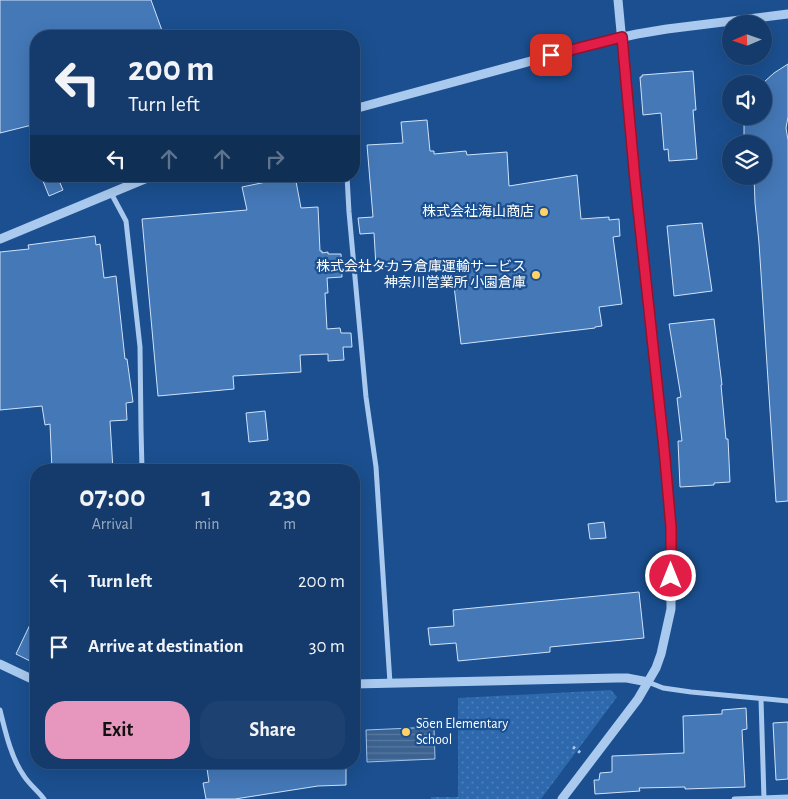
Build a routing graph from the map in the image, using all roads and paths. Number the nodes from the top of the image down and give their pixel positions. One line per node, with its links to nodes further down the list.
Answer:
1 (618, 0): 3 (street)
2 (788, 14): 3 (street)
3 (622, 37): 4 (street); 12 (street)
4 (360, 107)
5 (138, 182): 7 (street)
6 (347, 182): 13 (street)
7 (111, 193): 8 (street); 9 (street)
8 (0, 240)
9 (142, 464)
10 (0, 664): 11 (street)
11 (30, 678)
12 (648, 682): 13 (street); 15 (street); 23 (street)
13 (390, 683): 14 (street)
14 (360, 684)
15 (761, 699): 16 (street); 21 (street)
16 (788, 701)
17 (0, 710): 22 (street)
18 (573, 748): 19 (path)
19 (583, 754)
20 (788, 797): 21 (street)
21 (764, 798): 24 (street)
22 (44, 799)
23 (562, 799)
24 (734, 799)

